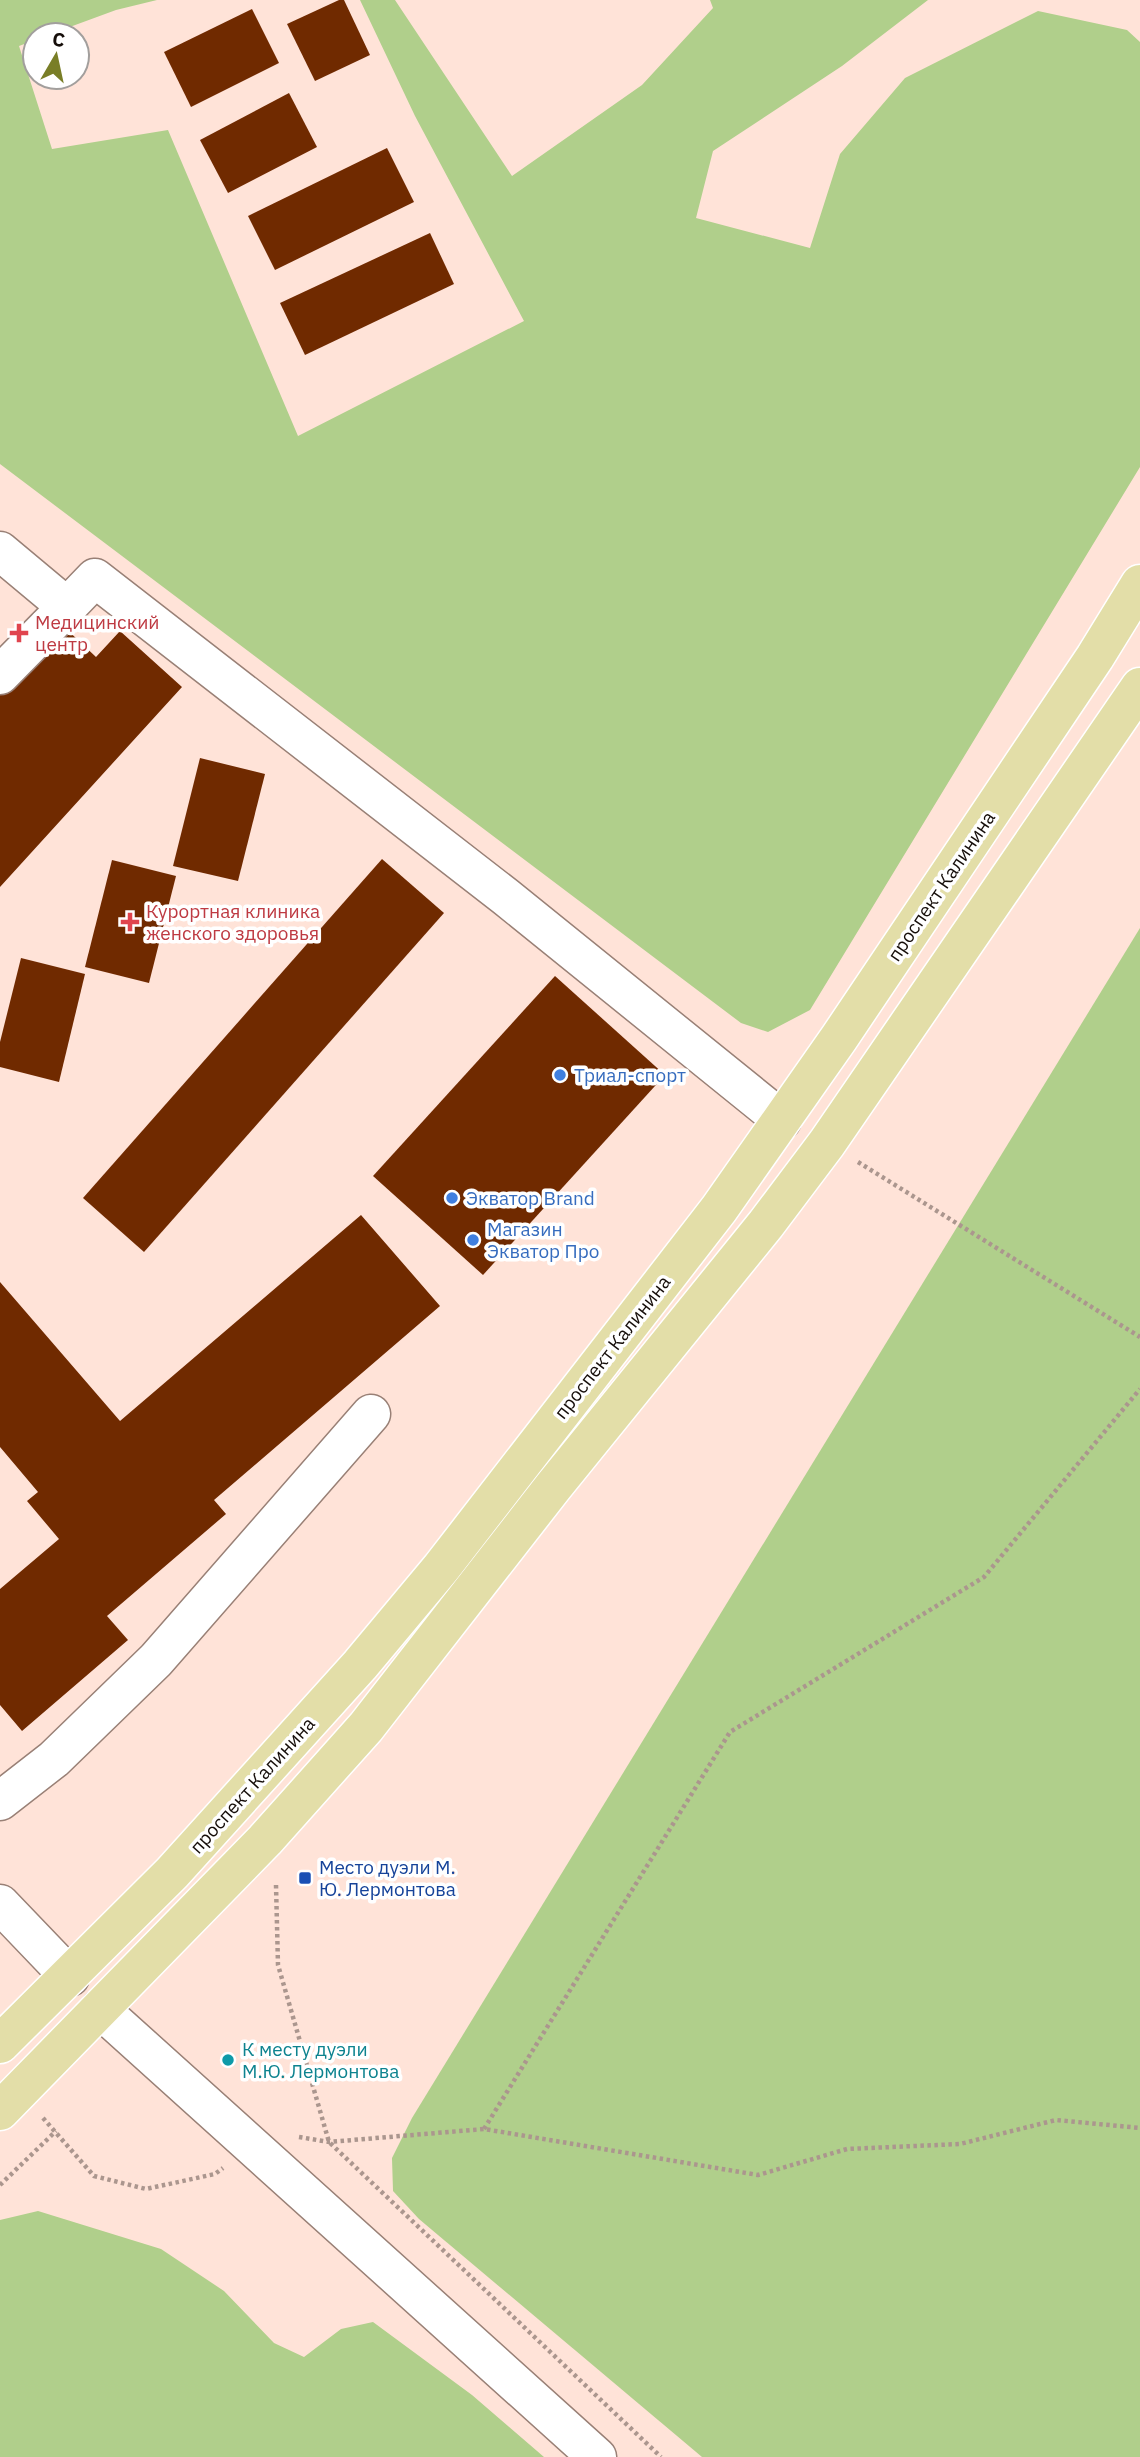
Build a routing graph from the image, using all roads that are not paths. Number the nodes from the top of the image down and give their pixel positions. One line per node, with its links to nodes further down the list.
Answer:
1 (0, 551): 3 (street)
2 (1140, 584): 6 (main road, проспект Калинина)
3 (67, 607): 4 (street); 6 (street)
4 (0, 675)
5 (1140, 687): 11 (main road)
6 (782, 1120): 10 (main road, проспект Калинина)
7 (371, 1414): 8 (street)
8 (0, 1801)
9 (0, 1904): 10 (street)
10 (70, 1977): 11 (main road); 12 (main road, проспект Калинина)
11 (100, 2009): 13 (main road); 14 (street)
12 (0, 2044)
13 (9, 2102)
14 (597, 2457)

